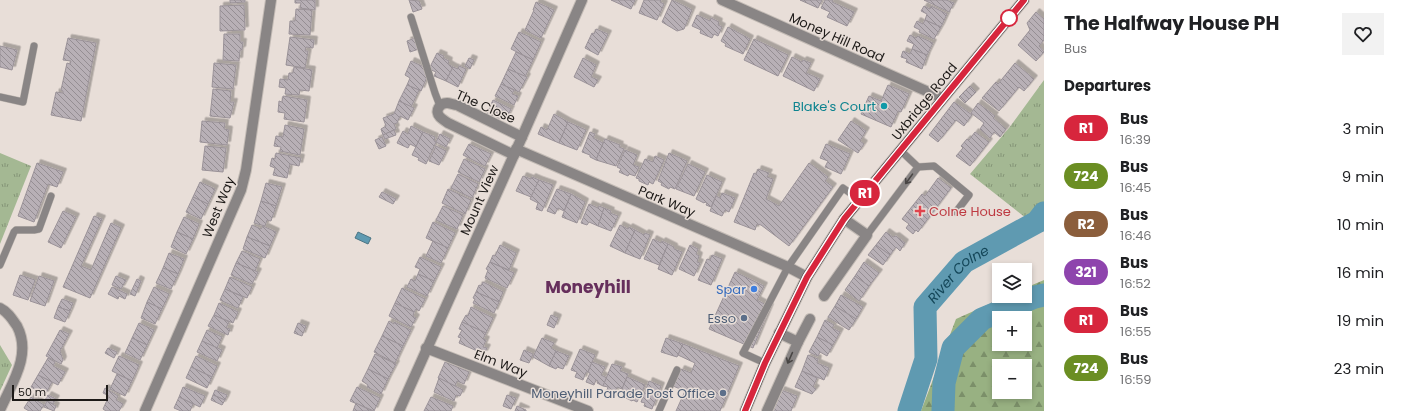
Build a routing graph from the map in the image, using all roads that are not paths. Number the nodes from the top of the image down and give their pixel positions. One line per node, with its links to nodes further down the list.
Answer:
1 (271, 0): 31 (street, West Way)
2 (582, 0): 10 (street, Mount View)
3 (722, 0): 8 (street, Money Hill Road)
4 (1024, 0): 8 (main road, Uxbridge Road)
5 (412, 17): 9 (lane)
6 (34, 46): 7 (lane)
7 (0, 96)
8 (942, 98): 11 (main road, Uxbridge Road)
9 (440, 106): 10 (street, The Close); 12 (street, The Close)
10 (522, 137): 12 (street, Mount View)
11 (900, 150): 13 (lane); 15 (main road, Uxbridge Road)
12 (515, 152): 20 (street, Park Way); 27 (street, Mount View)
13 (918, 167): 16 (lane); 18 (lane, one-way to 18)
14 (51, 196): 19 (lane)
15 (860, 200): 17 (main road, Uxbridge Road); 20 (lane)
16 (956, 212)
17 (844, 219): 18 (street); 21 (main road, Uxbridge Road)
18 (867, 235): 22 (street)
19 (0, 265)
20 (788, 267): 21 (street, Park Way); 28 (lane)
21 (807, 277): 25 (main road, Uxbridge Road)
22 (824, 296)
23 (0, 308): 30 (street)
24 (810, 319): 26 (street)
25 (779, 333): 26 (street); 28 (main road, Uxbridge Road)
26 (798, 342): 36 (street, one-way to 36)
27 (426, 348): 32 (street, Mount View); 33 (street, Elm Way)
28 (765, 363): 35 (main road, Uxbridge Road)
29 (677, 370): 34 (lane)
30 (0, 410)
31 (145, 411)
32 (399, 411)
33 (588, 411)
34 (659, 411)
35 (745, 411)
36 (767, 411)

